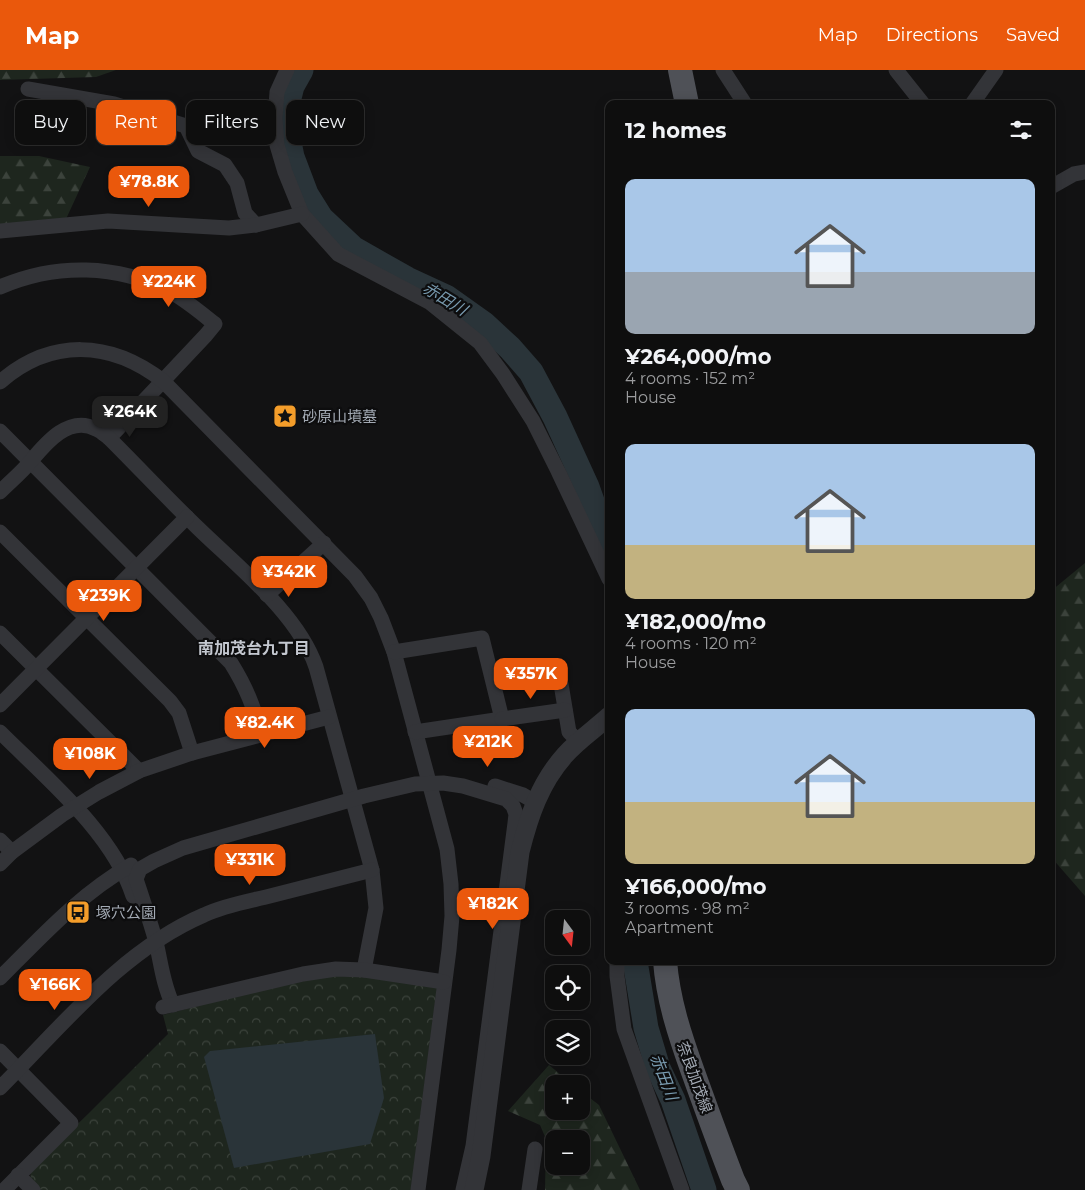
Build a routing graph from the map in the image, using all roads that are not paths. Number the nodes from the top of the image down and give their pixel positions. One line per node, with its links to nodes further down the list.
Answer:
1 (287, 70): 13 (street)
2 (680, 70): 7 (main road)
3 (723, 70): 8 (street)
4 (896, 70): 9 (street)
5 (996, 70): 10 (street)
6 (28, 89): 14 (street)
7 (686, 100)
8 (742, 100)
9 (920, 100)
10 (975, 100)
11 (1085, 172): 12 (street)
12 (1055, 185)
13 (302, 214): 14 (street); 27 (street)
14 (256, 225): 15 (street)
15 (0, 231)
16 (0, 287): 17 (street)
17 (163, 381): 18 (street); 20 (street); 25 (street)
18 (0, 382)
19 (0, 431): 21 (street)
20 (109, 438): 21 (street); 23 (street)
21 (30, 462): 22 (street); 26 (street)
22 (0, 492)
23 (187, 518): 26 (street); 28 (street)
24 (0, 532): 29 (street)
25 (324, 543): 28 (street); 31 (street)
26 (136, 567): 29 (street); 41 (street)
27 (605, 571)
28 (267, 595): 36 (street)
29 (86, 618): 32 (street); 43 (street)
30 (0, 633): 32 (street)
31 (394, 652): 37 (street); 40 (street)
32 (36, 669): 34 (street); 44 (street)
33 (562, 684): 35 (street)
34 (0, 705)
35 (564, 710): 37 (street); 42 (street)
36 (329, 717): 41 (street); 46 (street)
37 (502, 719): 40 (street)
38 (605, 719): 42 (street)
39 (0, 732): 48 (street)
40 (415, 732): 45 (street)
41 (262, 734): 43 (street)
42 (579, 742): 47 (street)
43 (192, 753): 44 (street)
44 (139, 771): 48 (street)
45 (428, 779): 46 (street); 47 (street); 59 (street); 68 (street)
46 (351, 796): 52 (street); 53 (street); 54 (street)
47 (535, 802): 69 (street)
48 (75, 807): 50 (street); 52 (street)
49 (0, 840): 50 (street)
50 (12, 852): 51 (street)
51 (0, 864)
52 (122, 870): 54 (street); 58 (street)
53 (372, 870): 54 (street); 57 (street)
54 (151, 943): 57 (street); 61 (street)
55 (617, 965): 71 (street)
56 (665, 965): 72 (main road, 奈良加茂線)
57 (364, 970): 59 (street)
58 (0, 978)
59 (444, 982): 67 (street)
60 (0, 1051): 61 (street)
61 (18, 1070): 62 (street); 64 (street)
62 (0, 1088)
63 (536, 1149): 70 (street)
64 (18, 1175): 65 (street); 66 (street)
65 (4, 1190)
66 (33, 1190)
67 (418, 1190)
68 (463, 1190)
69 (474, 1190)
70 (528, 1190)
71 (682, 1190)
72 (738, 1190)

